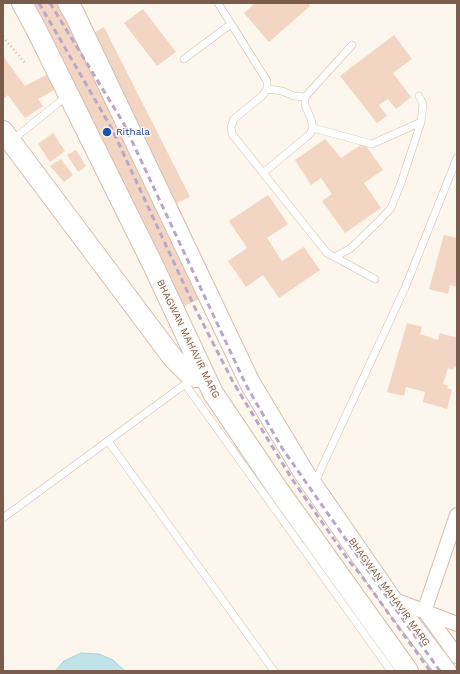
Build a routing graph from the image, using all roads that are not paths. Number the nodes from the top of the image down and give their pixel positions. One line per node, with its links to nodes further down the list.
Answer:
1 (22, 3): 8 (main road, BHAGWAN MAHAVIR MARG)
2 (68, 3): 20 (main road, BHAGWAN MAHAVIR MARG)
3 (218, 3): 4 (lane)
4 (232, 24): 6 (lane); 7 (lane)
5 (352, 45): 10 (lane)
6 (184, 59)
7 (267, 89): 10 (lane); 15 (lane)
8 (69, 95): 13 (lane); 18 (main road, BHAGWAN MAHAVIR MARG)
9 (419, 96): 11 (lane)
10 (305, 97): 12 (lane)
11 (421, 122): 12 (lane); 16 (lane)
12 (313, 128): 15 (lane)
13 (7, 136): 18 (main road)
14 (457, 158): 20 (lane)
15 (263, 173): 16 (lane)
16 (335, 257): 17 (lane)
17 (375, 280)
18 (195, 379): 19 (lane); 28 (lane); 29 (main road, BHAGWAN MAHAVIR MARG)
19 (108, 441): 22 (lane); 27 (lane)
20 (313, 486): 23 (main road, BHAGWAN MAHAVIR MARG)
21 (457, 515): 24 (street)
22 (3, 518)
23 (391, 599): 24 (street); 30 (main road, BHAGWAN MAHAVIR MARG)
24 (426, 613): 25 (street); 26 (street)
25 (457, 624)
26 (457, 656)
27 (274, 671)
28 (392, 671)
29 (408, 671)
30 (446, 671)

